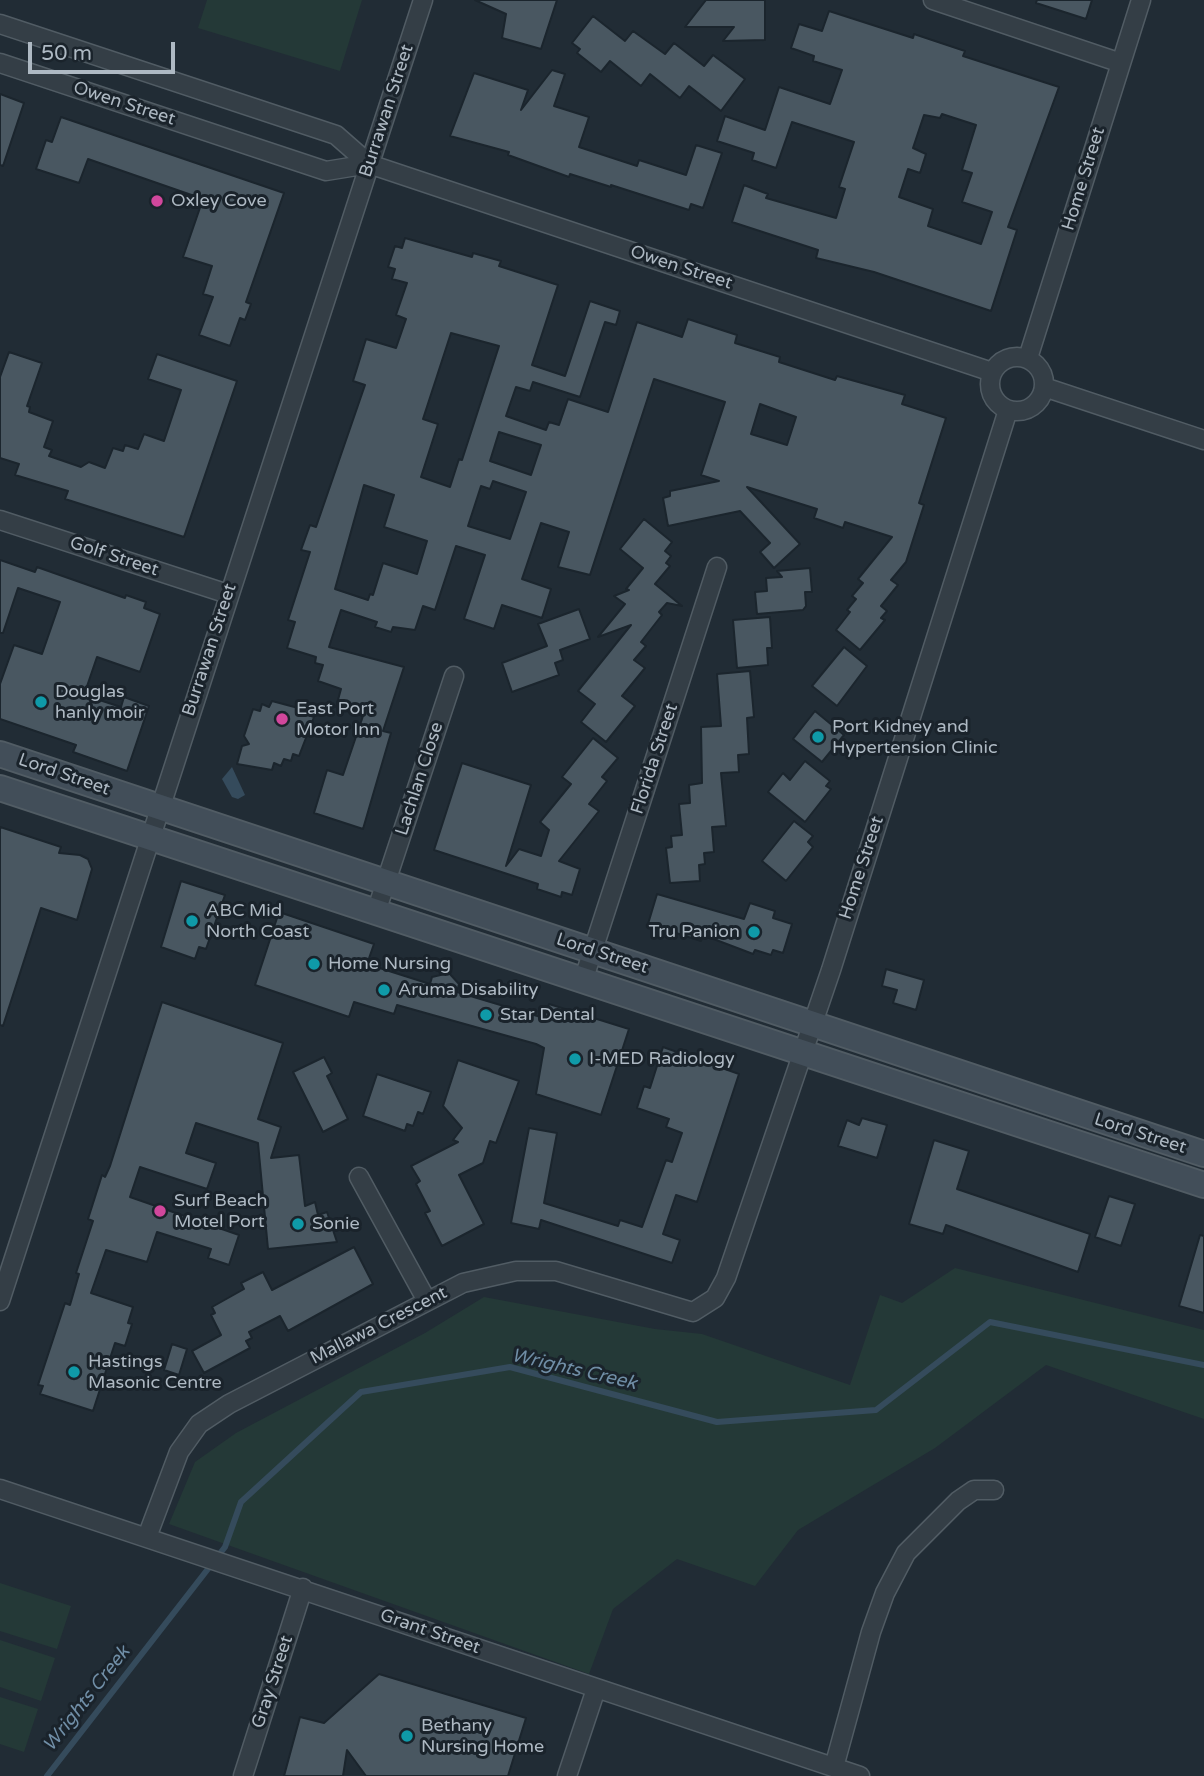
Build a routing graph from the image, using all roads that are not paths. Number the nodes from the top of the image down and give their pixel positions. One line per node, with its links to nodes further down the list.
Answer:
1 (423, 0): 7 (street, Burrawan Street)
2 (933, 0): 6 (street)
3 (1141, 0): 6 (street, Home Street)
4 (0, 24): 7 (street, Owen Street)
5 (0, 63): 7 (street, Owen Street)
6 (1121, 63): 8 (street, Home Street)
7 (369, 164): 9 (street, Owen Street); 15 (street, Burrawan Street)
8 (1028, 358): 9 (street); 10 (street)
9 (992, 372): 11 (street)
10 (1044, 387): 11 (street); 12 (street)
11 (1009, 410): 25 (street, Home Street)
12 (1204, 440)
13 (0, 520): 15 (street, Golf Street)
14 (717, 567): 23 (street, Florida Street)
15 (228, 594): 19 (street, Burrawan Street)
16 (454, 676): 21 (street, Lachlan Close)
17 (0, 754): 19 (main road, Lord Street)
18 (0, 788): 20 (main road, Lord Street)
19 (159, 807): 20 (street, Burrawan Street); 21 (main road, Lord Street)
20 (150, 837): 22 (main road, Lord Street); 30 (street, Burrawan Street)
21 (386, 882): 22 (street, Lachlan Close); 23 (main road, Lord Street)
22 (376, 912): 24 (main road, Lord Street)
23 (593, 951): 24 (street, Florida Street); 25 (main road, Lord Street)
24 (583, 981): 26 (main road, Lord Street)
25 (813, 1023): 26 (street, Home Street); 27 (main road, Lord Street)
26 (803, 1052): 29 (main road, Lord Street); 32 (street, Home Street)
27 (1204, 1154)
28 (359, 1177): 31 (street)
29 (1204, 1185)
30 (0, 1301)
31 (427, 1301): 32 (street, Mallawa Crescent); 35 (street, Mallawa Crescent)
32 (693, 1312)
33 (0, 1489): 35 (street, Grant Street)
34 (994, 1490): 38 (street)
35 (147, 1537): 36 (street, Grant Street)
36 (303, 1588): 37 (street, Grant Street); 39 (street, Gray Street)
37 (596, 1689): 38 (street, Grant Street); 40 (street)
38 (834, 1768): 41 (street, Grant Street)
39 (243, 1776)
40 (567, 1776)
41 (860, 1776)

